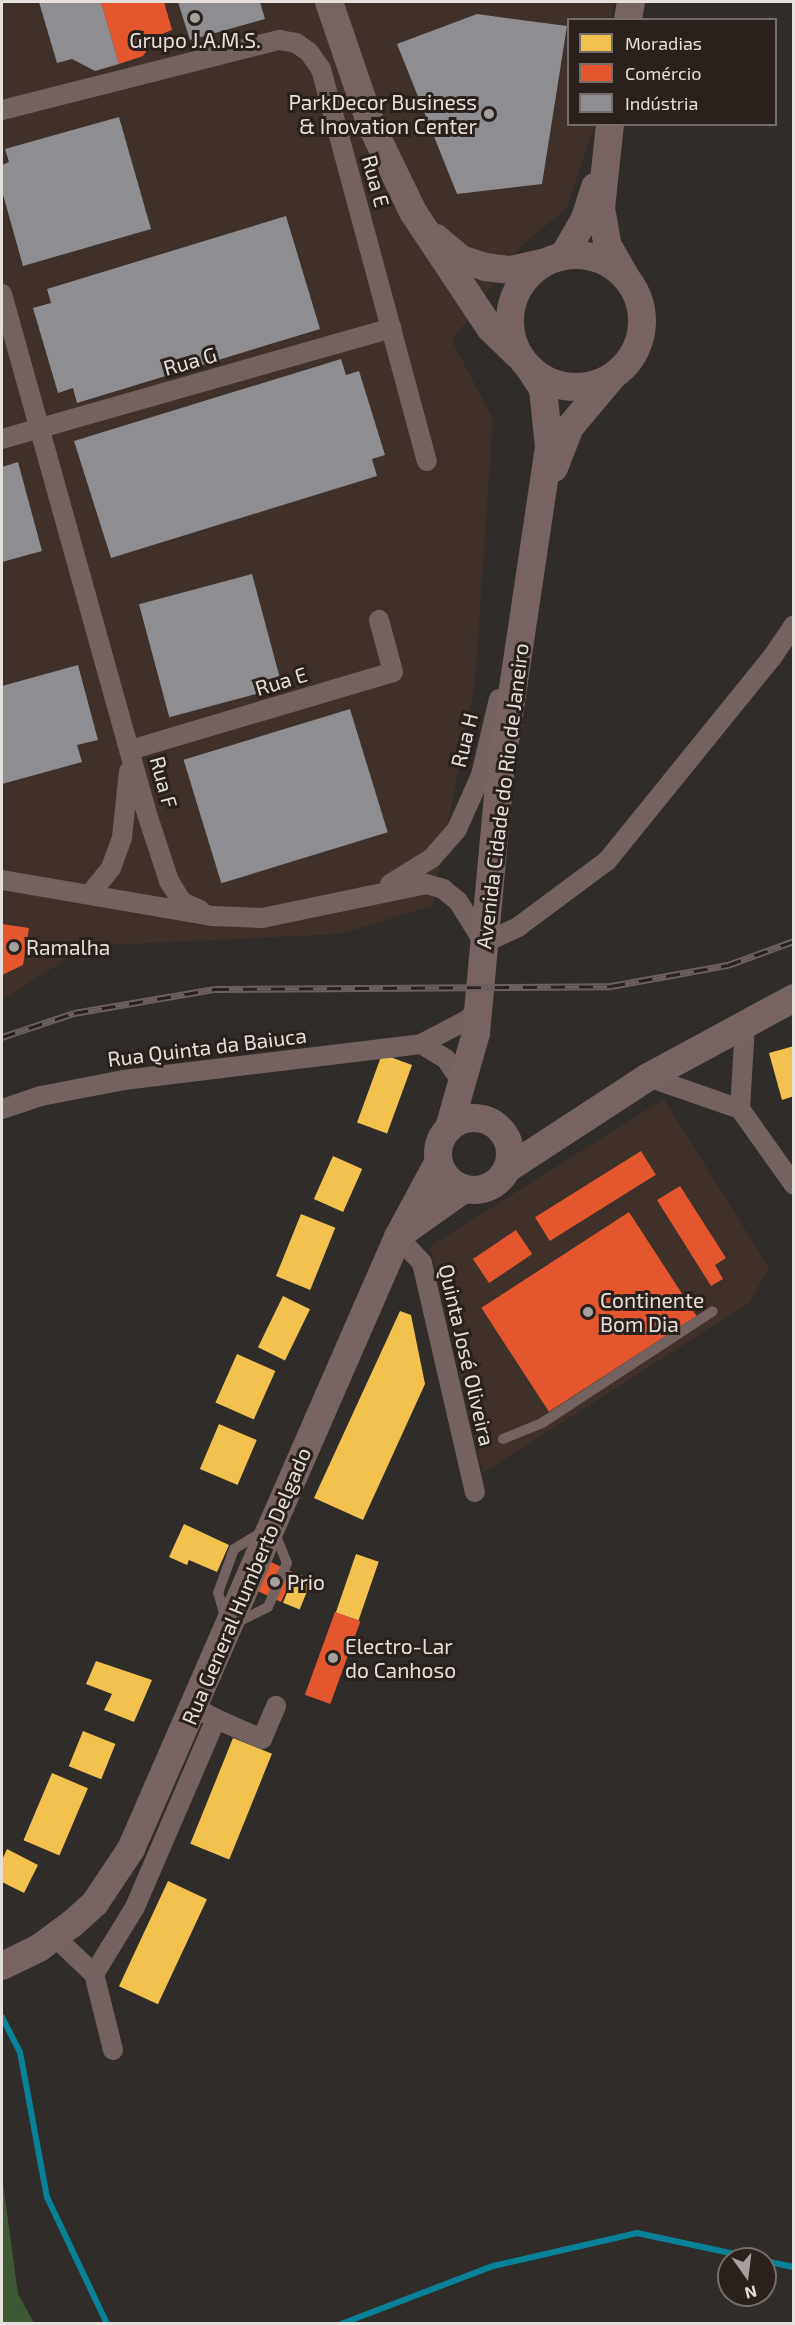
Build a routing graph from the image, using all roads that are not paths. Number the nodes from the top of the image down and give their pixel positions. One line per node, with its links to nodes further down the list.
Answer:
1 (329, 2): 6 (main road)
2 (347, 2): 6 (main road)
3 (631, 2): 4 (main road)
4 (628, 18)
5 (2, 110): 13 (street, Rua E)
6 (371, 125): 9 (main road)
7 (610, 126): 8 (main road)
8 (603, 162): 10 (main road); 11 (main road)
9 (413, 212): 10 (main road); 14 (main road)
10 (554, 259): 11 (main road); 14 (main road)
11 (626, 277): 15 (main road)
12 (2, 294): 16 (street)
13 (391, 328): 16 (street, Rua G); 18 (street, Rua E)
14 (525, 363): 15 (main road); 19 (main road, Avenida Cidade do Rio de Janeiro)
15 (613, 375): 19 (main road, Avenida Cidade do Rio de Janeiro)
16 (40, 428): 17 (street, Rua G); 22 (street)
17 (2, 440)
18 (427, 461)
19 (534, 545): 25 (street, Rua H); 27 (main road, Avenida Cidade do Rio de Janeiro)
20 (379, 620): 22 (street, Rua E)
21 (794, 625): 27 (street)
22 (130, 750): 24 (street, Rua F); 26 (street, Rua F)
23 (2, 880): 24 (street, Rua H)
24 (90, 894): 26 (street, Rua H)
25 (362, 896): 26 (street, Rua H); 27 (street, Rua H)
26 (213, 916)
27 (484, 943): 29 (main road, Avenida Cidade do Rio de Janeiro)
28 (794, 998): 30 (main road)
29 (478, 1010): 31 (street, Rua Quinta da Baiuca); 32 (main road, Avenida Cidade do Rio de Janeiro)
30 (745, 1024): 33 (main road); 36 (street)
31 (421, 1044): 34 (street); 35 (street, Rua Quinta da Baiuca)
32 (473, 1047): 34 (main road); 39 (main road)
33 (648, 1077): 36 (street); 38 (main road)
34 (462, 1083): 37 (main road)
35 (2, 1109)
36 (740, 1109): 42 (street)
37 (449, 1128): 39 (main road); 40 (main road)
38 (568, 1128): 39 (main road); 41 (main road)
39 (504, 1133): 41 (main road)
40 (439, 1161): 43 (main road); 44 (main road, Rua General Humberto Delgado)
41 (507, 1169): 43 (main road)
42 (794, 1185)
43 (464, 1189): 44 (main road)
44 (398, 1237): 47 (street, Quinta José Oliveira); 49 (main road, Rua General Humberto Delgado)
45 (713, 1311): 46 (lane)
46 (503, 1440)
47 (475, 1492)
48 (276, 1706): 49 (street)
49 (205, 1713): 50 (main road, Rua General Humberto Delgado); 52 (street)
50 (54, 1937): 51 (main road, Rua General Humberto Delgado); 52 (street)
51 (2, 1966)
52 (94, 1974): 53 (street)
53 (113, 2050)

